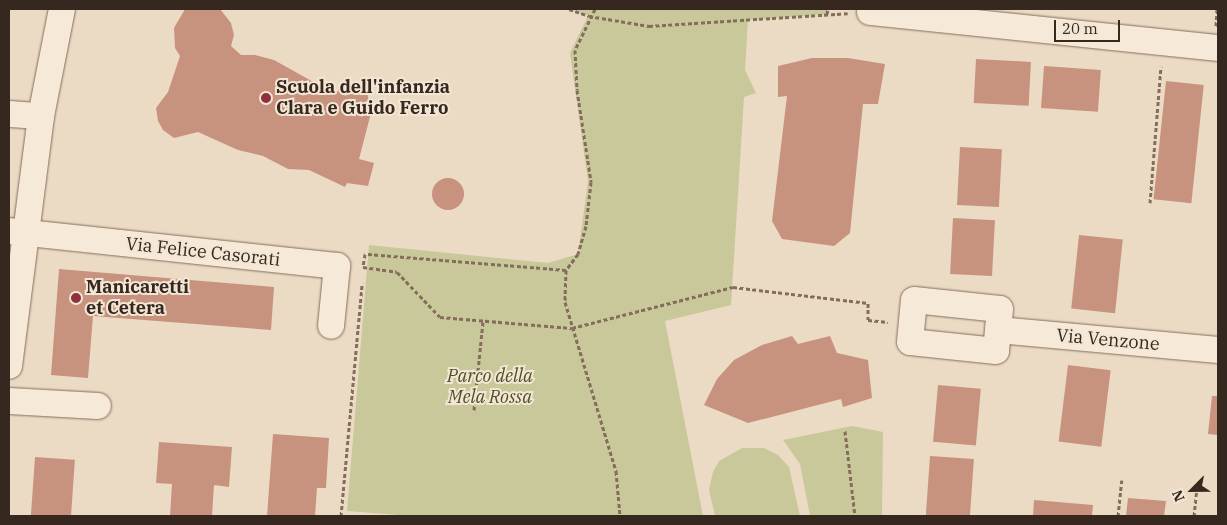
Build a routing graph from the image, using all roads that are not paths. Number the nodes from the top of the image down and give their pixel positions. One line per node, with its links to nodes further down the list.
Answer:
1 (62, 9): 5 (street)
2 (870, 12): 3 (street)
3 (1218, 48)
4 (9, 114): 5 (street)
5 (41, 116): 6 (street)
6 (16, 232): 7 (street, Via Felice Casorati); 10 (street)
7 (331, 326)
8 (998, 330): 8 (street); 9 (street, Via Venzone)
9 (1218, 350)
10 (9, 366)
11 (9, 401): 12 (street)
12 (98, 406)

